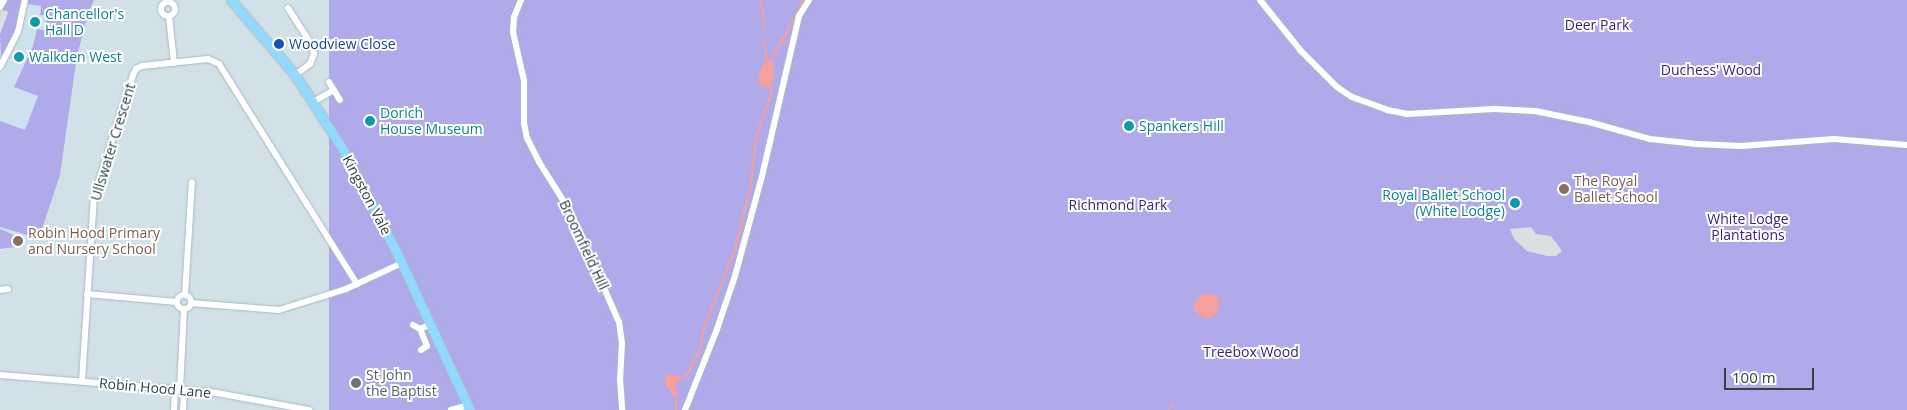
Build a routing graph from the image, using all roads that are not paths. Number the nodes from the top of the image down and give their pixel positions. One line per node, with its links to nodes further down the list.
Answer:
1 (4, 0): 7 (street)
2 (25, 0): 11 (street)
3 (231, 0): 12 (main road, Kingston Vale)
4 (521, 0): 40 (street, Broomfield Hill)
5 (809, 0): 41 (street)
6 (1260, 0): 17 (street)
7 (0, 7)
8 (288, 8): 12 (street)
9 (170, 16): 10 (street)
10 (174, 63): 20 (street, Ullswater Crescent); 23 (street, Ullswater Crescent)
11 (0, 66)
12 (295, 75): 16 (main road, Kingston Vale)
13 (328, 82): 14 (street)
14 (334, 90): 15 (street); 16 (street)
15 (340, 100)
16 (313, 102): 19 (main road, Kingston Vale)
17 (1907, 145)
18 (192, 182): 24 (street)
19 (402, 263): 20 (street); 28 (main road, Kingston Vale)
20 (357, 284): 26 (street)
21 (8, 289): 22 (street)
22 (0, 290)
23 (88, 294): 25 (street); 33 (street, Ullswater Crescent)
24 (185, 295): 25 (street); 26 (street)
25 (177, 302): 27 (street)
26 (192, 303): 27 (street)
27 (184, 309): 34 (street)
28 (431, 324): 30 (street); 35 (main road, Kingston Vale)
29 (413, 325): 30 (street)
30 (420, 329): 31 (street)
31 (421, 350)
32 (0, 375): 33 (street, Robin Hood Lane)
33 (82, 381): 34 (street, Robin Hood Lane)
34 (180, 390): 36 (street); 37 (street); 38 (street, Robin Hood Lane)
35 (469, 408): 39 (street)
36 (174, 410)
37 (183, 410)
38 (309, 410)
39 (451, 410)
40 (622, 410)
41 (685, 410)

